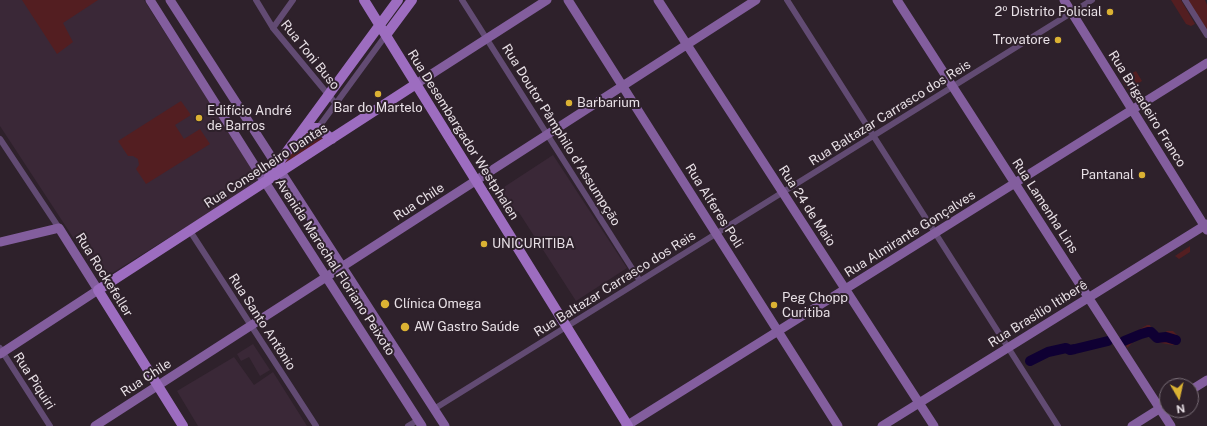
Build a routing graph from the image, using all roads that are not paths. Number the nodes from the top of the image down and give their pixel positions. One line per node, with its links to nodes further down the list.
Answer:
1 (150, 0): 40 (street, Avenida Marechal Floriano Peixoto)
2 (170, 0): 38 (street, Avenida Marechal Floriano Peixoto)
3 (256, 0): 20 (street, Rua Toni Buso)
4 (294, 0): 20 (street)
5 (364, 0): 19 (main road, Rua Desembargador Westphalen)
6 (398, 0): 19 (main road)
7 (412, 0): 21 (main road)
8 (462, 0): 23 (street, Rua Doutor Pâmphilo d'Assumpção)
9 (546, 0): 23 (street, Rua Conselheiro Dantas)
10 (568, 0): 27 (street, Rua Alferes Poli)
11 (658, 0): 24 (street, Rua 24 de Maio)
12 (756, 0): 24 (street, Rua Chile)
13 (787, 0): 35 (street)
14 (897, 0): 28 (street, Rua Lamenha Lins)
15 (1064, 0): 18 (street, Rua Brigadeiro Franco)
16 (1092, 0): 18 (street, Rua Baltazar Carrasco dos Reis)
17 (1185, 0): 22 (street)
18 (1072, 12): 28 (street, Rua Baltazar Carrasco dos Reis); 31 (street, Rua Brigadeiro Franco)
19 (380, 26): 21 (main road, Rua Desembargador Westphalen); 29 (main road)
20 (273, 28): 29 (street, Rua Toni Buso)
21 (386, 35): 26 (main road, Rua Desembargador Westphalen); 30 (street)
22 (1207, 35)
23 (487, 39): 26 (street, Rua Conselheiro Dantas); 34 (street, Rua Doutor Pâmphilo d'Assumpção)
24 (687, 44): 27 (street, Rua Chile); 42 (street, Rua 24 de Maio)
25 (1207, 63): 31 (street, Rua Almirante Gonçalves)
26 (416, 84): 36 (main road, Rua Conselheiro Dantas); 39 (main road, Rua Desembargador Westphalen)
27 (623, 86): 34 (street, Rua Chile); 47 (street, Rua Alferes Poli)
28 (952, 87): 35 (street, Rua Baltazar Carrasco dos Reis); 41 (street, Rua Lamenha Lins)
29 (328, 96): 30 (street, Rua Toni Buso); 32 (main road)
30 (336, 104): 33 (street)
31 (1132, 110): 41 (street, Rua Almirante Gonçalves); 43 (street, Rua Brigadeiro Franco)
32 (305, 128): 33 (main road); 38 (main road)
33 (318, 128): 36 (main road)
34 (548, 134): 39 (street, Rua Chile); 51 (street, Rua Doutor Pâmphilo d'Assumpção)
35 (873, 136): 42 (street, Rua Baltazar Carrasco dos Reis); 46 (street)
36 (332, 139): 38 (main road, Rua Conselheiro Dantas)
37 (0, 140): 44 (street, Rua Rockefeller)
38 (279, 169): 40 (main road, Rua Conselheiro Dantas); 49 (street, Avenida Marechal Floriano Peixoto)
39 (476, 181): 49 (street, Rua Chile); 56 (main road, Rua Desembargador Westphalen)
40 (264, 182): 45 (main road, Rua Conselheiro Dantas); 50 (street, Avenida Marechal Floriano Peixoto)
41 (1015, 184): 46 (street, Rua Almirante Gonçalves); 54 (street, Rua Lamenha Lins)
42 (783, 192): 47 (street, Rua Baltazar Carrasco dos Reis); 52 (street, Rua 24 de Maio)
43 (1206, 227): 54 (street, Rua Brasílio Itiberê)
44 (59, 228): 48 (street); 53 (street, Rua Rockefeller)
45 (190, 231): 53 (main road, Rua Conselheiro Dantas); 55 (street, Rua Santo Antônio)
46 (935, 233): 52 (street, Rua Almirante Gonçalves); 58 (street)
47 (716, 234): 51 (street, Rua Baltazar Carrasco dos Reis); 57 (street, Rua Alferes Poli)
48 (0, 242)
49 (342, 267): 50 (street, Rua Chile); 63 (street, Avenida Marechal Floriano Peixoto)
50 (326, 278): 55 (street, Rua Chile); 65 (street, Avenida Marechal Floriano Peixoto)
51 (640, 281): 56 (street, Rua Baltazar Carrasco dos Reis)
52 (846, 289): 57 (street, Rua Almirante Gonçalves); 62 (street, Rua 24 de Maio)
53 (98, 290): 59 (street, Rua Conselheiro Dantas); 60 (main road, Rua Rockefeller)
54 (1088, 298): 58 (street, Rua Brasílio Itiberê); 61 (street, Rua Lamenha Lins)
55 (252, 325): 60 (street, Rua Chile); 69 (street, Rua Santo Antônio)
56 (567, 327): 63 (street, Rua Baltazar Carrasco dos Reis); 72 (main road, Rua Desembargador Westphalen)
57 (778, 331): 72 (street, Rua Almirante Gonçalves); 73 (street, Rua Alferes Poli)
58 (1008, 348): 62 (street, Rua Brasílio Itiberê); 76 (street)
59 (1, 351): 66 (street, Rua Piquiri)
60 (158, 386): 67 (street, Rua Chile); 68 (main road, Rua Rockefeller)
61 (1159, 401)
62 (919, 403): 74 (street, Rua Brasílio Itiberê); 75 (street, Rua 24 de Maio)
63 (434, 409): 71 (street, Avenida Marechal Floriano Peixoto)
64 (1159, 409): 77 (street)
65 (420, 423): 70 (street)
66 (50, 426)
67 (95, 426)
68 (183, 426)
69 (316, 426)
70 (408, 426)
71 (445, 426)
72 (628, 426)
73 (838, 426)
74 (882, 426)
75 (934, 426)
76 (1058, 426)
77 (1132, 426)

